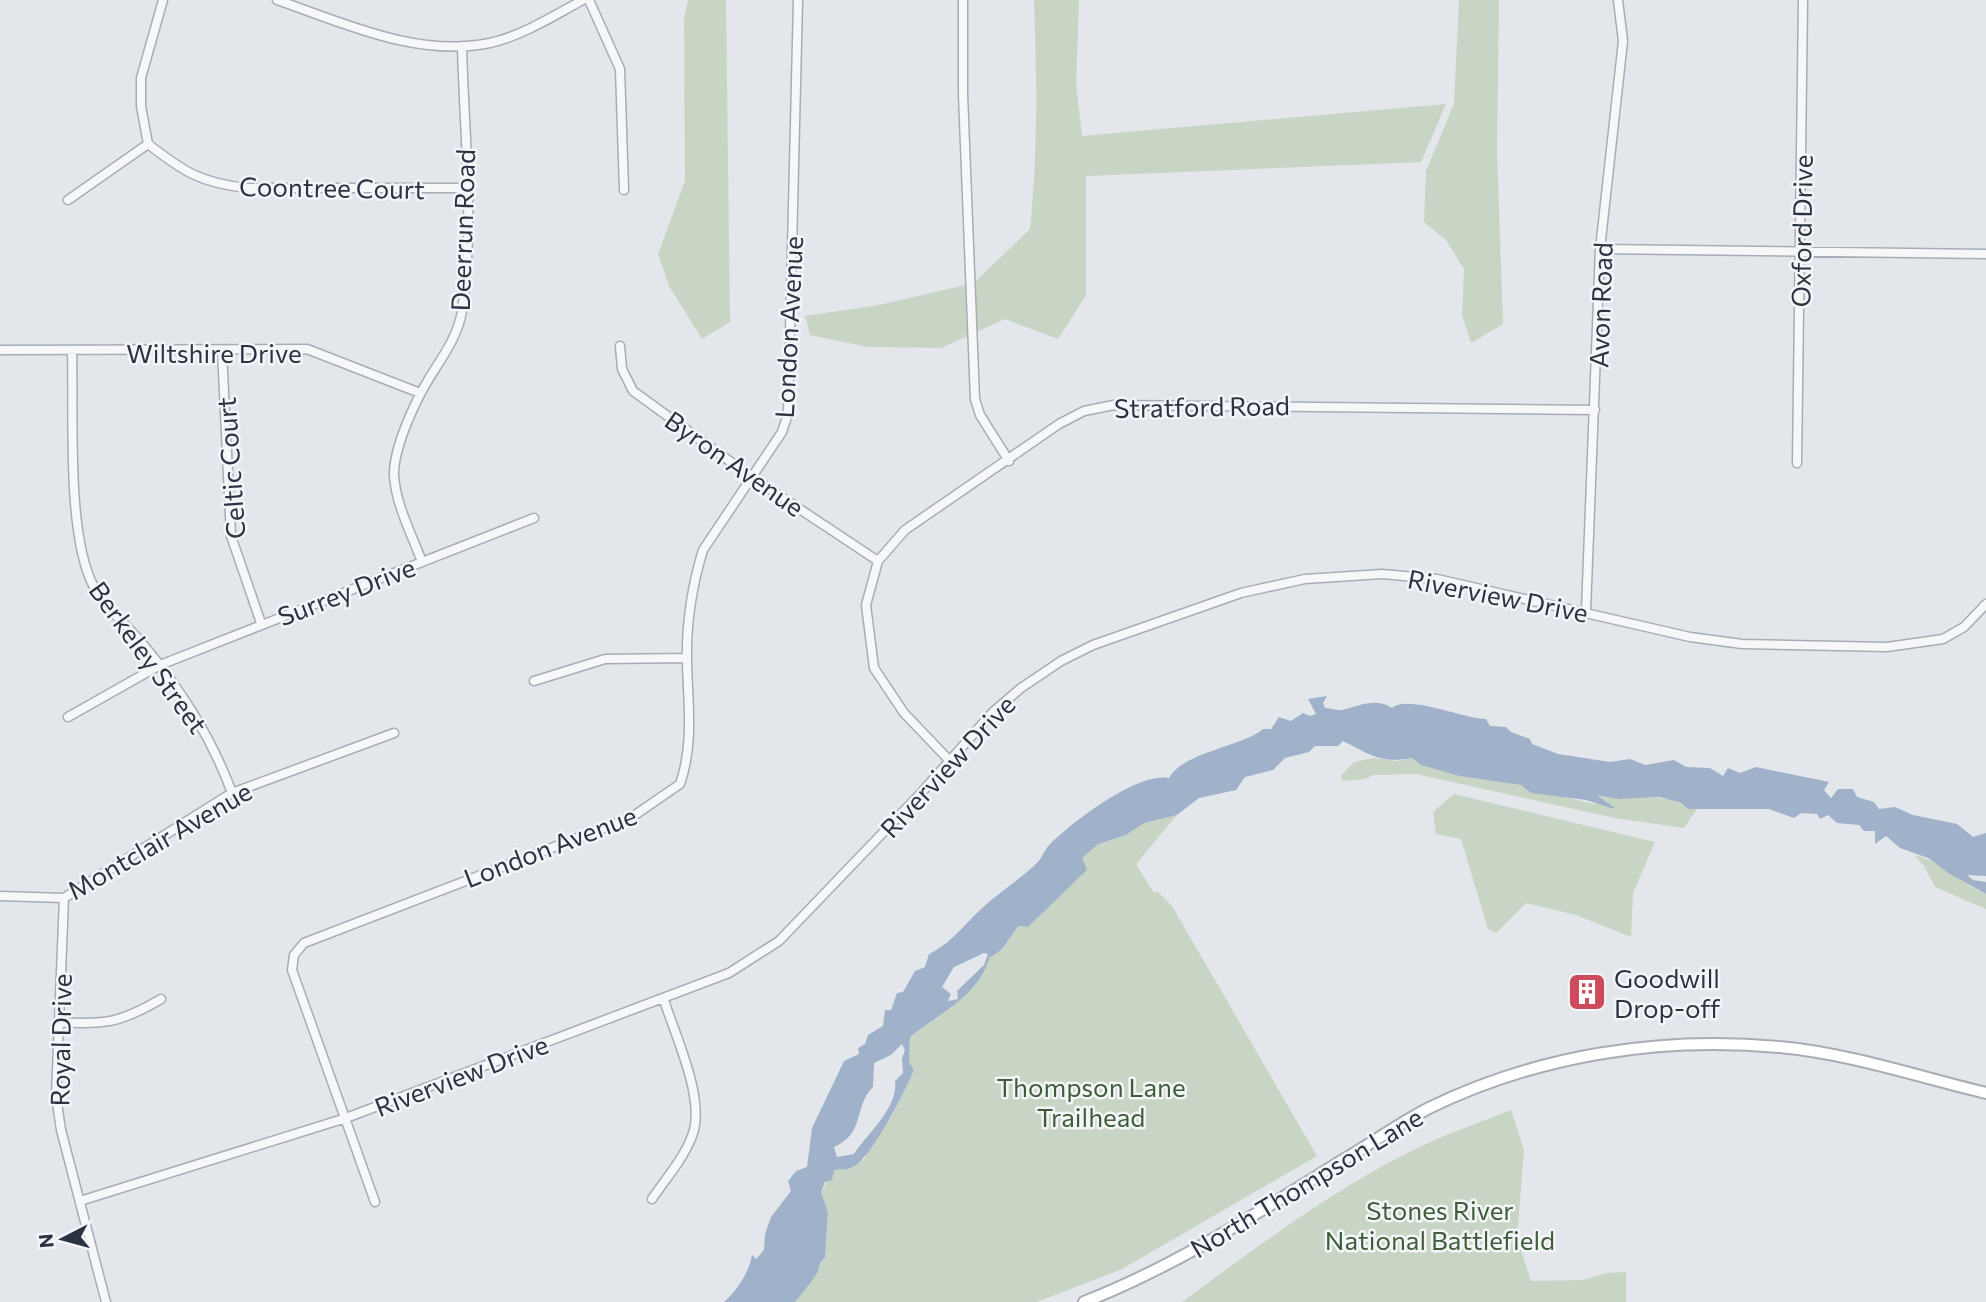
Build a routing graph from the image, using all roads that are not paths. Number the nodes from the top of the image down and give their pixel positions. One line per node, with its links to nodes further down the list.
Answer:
1 (163, 0): 10 (street)
2 (277, 0): 9 (street)
3 (583, 0): 9 (street)
4 (589, 0): 12 (street)
5 (798, 0): 25 (street, London Avenue)
6 (962, 0): 23 (street)
7 (1618, 0): 14 (street, Avon Road)
8 (1803, 0): 15 (street, Oxford Drive)
9 (462, 46): 11 (street, Deerrun Road)
10 (148, 144): 11 (street, Coontree Court); 13 (street)
11 (466, 188): 21 (street, Deerrun Road)
12 (624, 190)
13 (68, 200)
14 (1600, 249): 15 (street); 22 (street, Avon Road)
15 (1801, 252): 16 (street); 24 (street, Oxford Drive)
16 (1986, 254)
17 (620, 346): 25 (street, Byron Avenue)
18 (0, 349): 19 (street, Wiltshire Drive)
19 (72, 351): 20 (street, Wiltshire Drive); 33 (street, Berkeley Street)
20 (222, 351): 21 (street, Wiltshire Drive); 31 (street, Celtic Court)
21 (420, 393): 28 (street, Deerrun Road)
22 (1595, 410): 23 (street, Stratford Road); 30 (street, Avon Road)
23 (1009, 461): 27 (street, Stratford Road)
24 (1797, 463)
25 (753, 478): 27 (street, Byron Avenue); 32 (street, London Avenue)
26 (534, 518): 28 (street, Surrey Drive)
27 (878, 561): 37 (street, Stratford Road)
28 (422, 562): 31 (street, Surrey Drive)
29 (1986, 604): 30 (street, Riverview Drive)
30 (1586, 611): 37 (street, Riverview Drive)
31 (261, 623): 33 (street, Surrey Drive)
32 (687, 658): 34 (street); 45 (street, London Avenue)
33 (160, 665): 35 (street, Surrey Drive); 38 (street, Berkeley Street)
34 (534, 681)
35 (68, 717)
36 (394, 733): 38 (street, Montclair Avenue)
37 (949, 760): 42 (street, Riverview Drive)
38 (232, 793): 40 (street, Montclair Avenue)
39 (0, 896): 40 (street, Montclair Avenue)
40 (64, 898): 43 (street, Royal Drive)
41 (162, 999): 43 (street)
42 (664, 1000): 45 (street, Riverview Drive); 46 (street)
43 (57, 1022): 47 (street, Royal Drive)
44 (1986, 1093): 50 (main road, North Thompson Lane)
45 (346, 1118): 47 (street, Riverview Drive); 48 (street, London Avenue)
46 (652, 1199)
47 (80, 1201): 49 (street, Royal Drive)
48 (375, 1202)
49 (106, 1302)
50 (1084, 1302)

